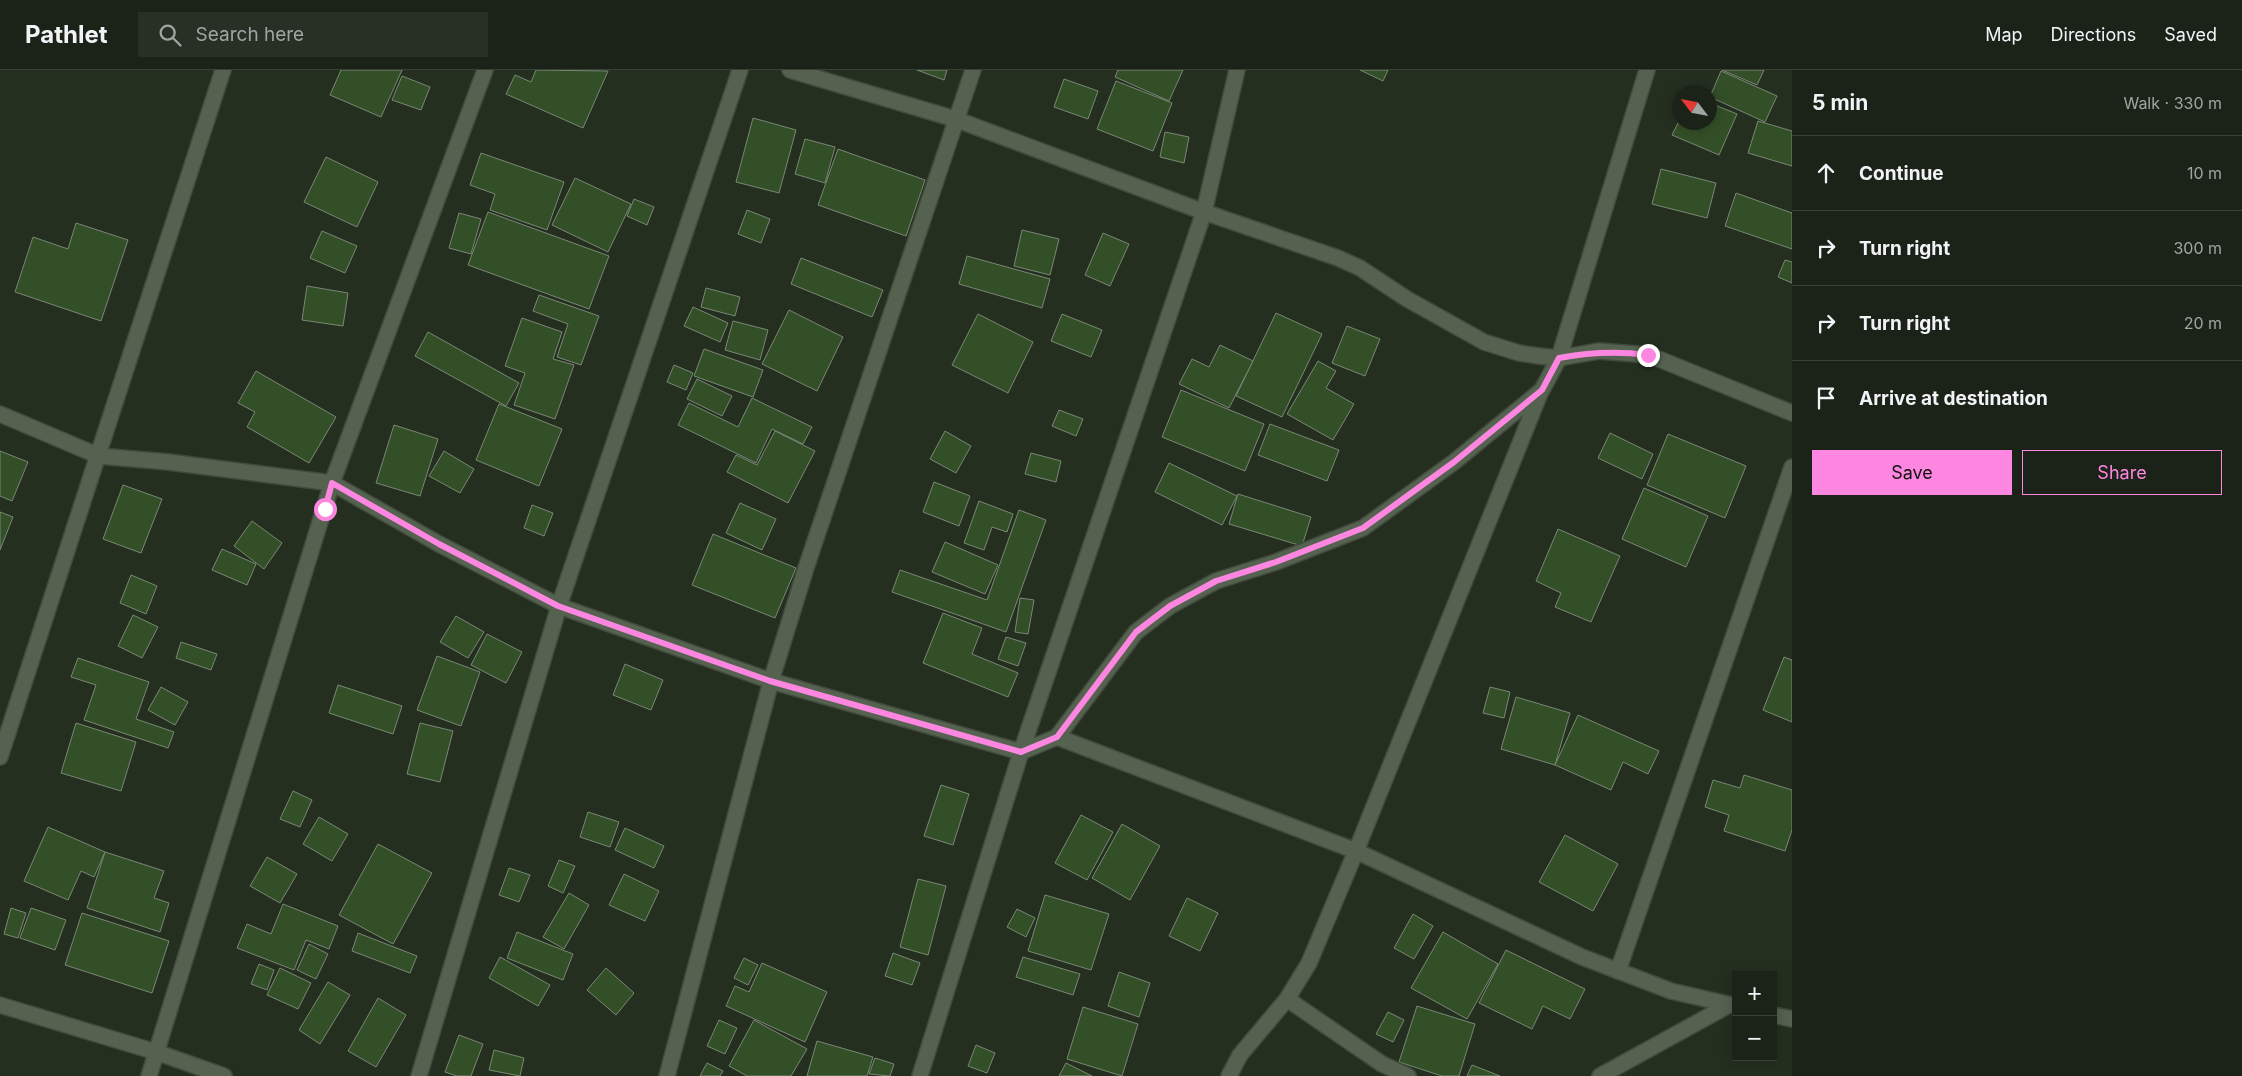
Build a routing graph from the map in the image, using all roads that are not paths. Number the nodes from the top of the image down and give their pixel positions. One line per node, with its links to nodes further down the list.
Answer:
1 (223, 70): 14 (street)
2 (485, 70): 16 (street)
3 (740, 70): 17 (street)
4 (790, 70): 8 (street)
5 (973, 70): 8 (street)
6 (1237, 70): 9 (street)
7 (1647, 70): 10 (street)
8 (955, 119): 9 (street); 18 (street)
9 (1204, 212): 10 (street); 20 (street)
10 (1559, 358): 11 (street); 12 (street)
11 (1542, 390): 19 (street); 22 (street)
12 (1792, 413)
13 (0, 414): 14 (street)
14 (99, 456): 16 (street); 21 (street)
15 (1792, 467): 23 (street)
16 (332, 483): 17 (street); 29 (street)
17 (558, 606): 18 (street); 32 (street)
18 (770, 681): 20 (street); 33 (street)
19 (1057, 737): 20 (street); 22 (street)
20 (1021, 752): 34 (street)
21 (0, 757)
22 (1356, 851): 23 (street); 24 (street)
23 (1618, 971): 26 (street)
24 (1287, 999): 35 (street); 36 (street)
25 (0, 1004): 29 (street)
26 (1732, 1006): 37 (street)
27 (1777, 1016): 28 (street)
28 (1792, 1020)
29 (156, 1052): 30 (street); 31 (street)
30 (149, 1076)
31 (224, 1076)
32 (419, 1076)
33 (667, 1076)
34 (920, 1076)
35 (1229, 1076)
36 (1408, 1076)
37 (1600, 1076)

